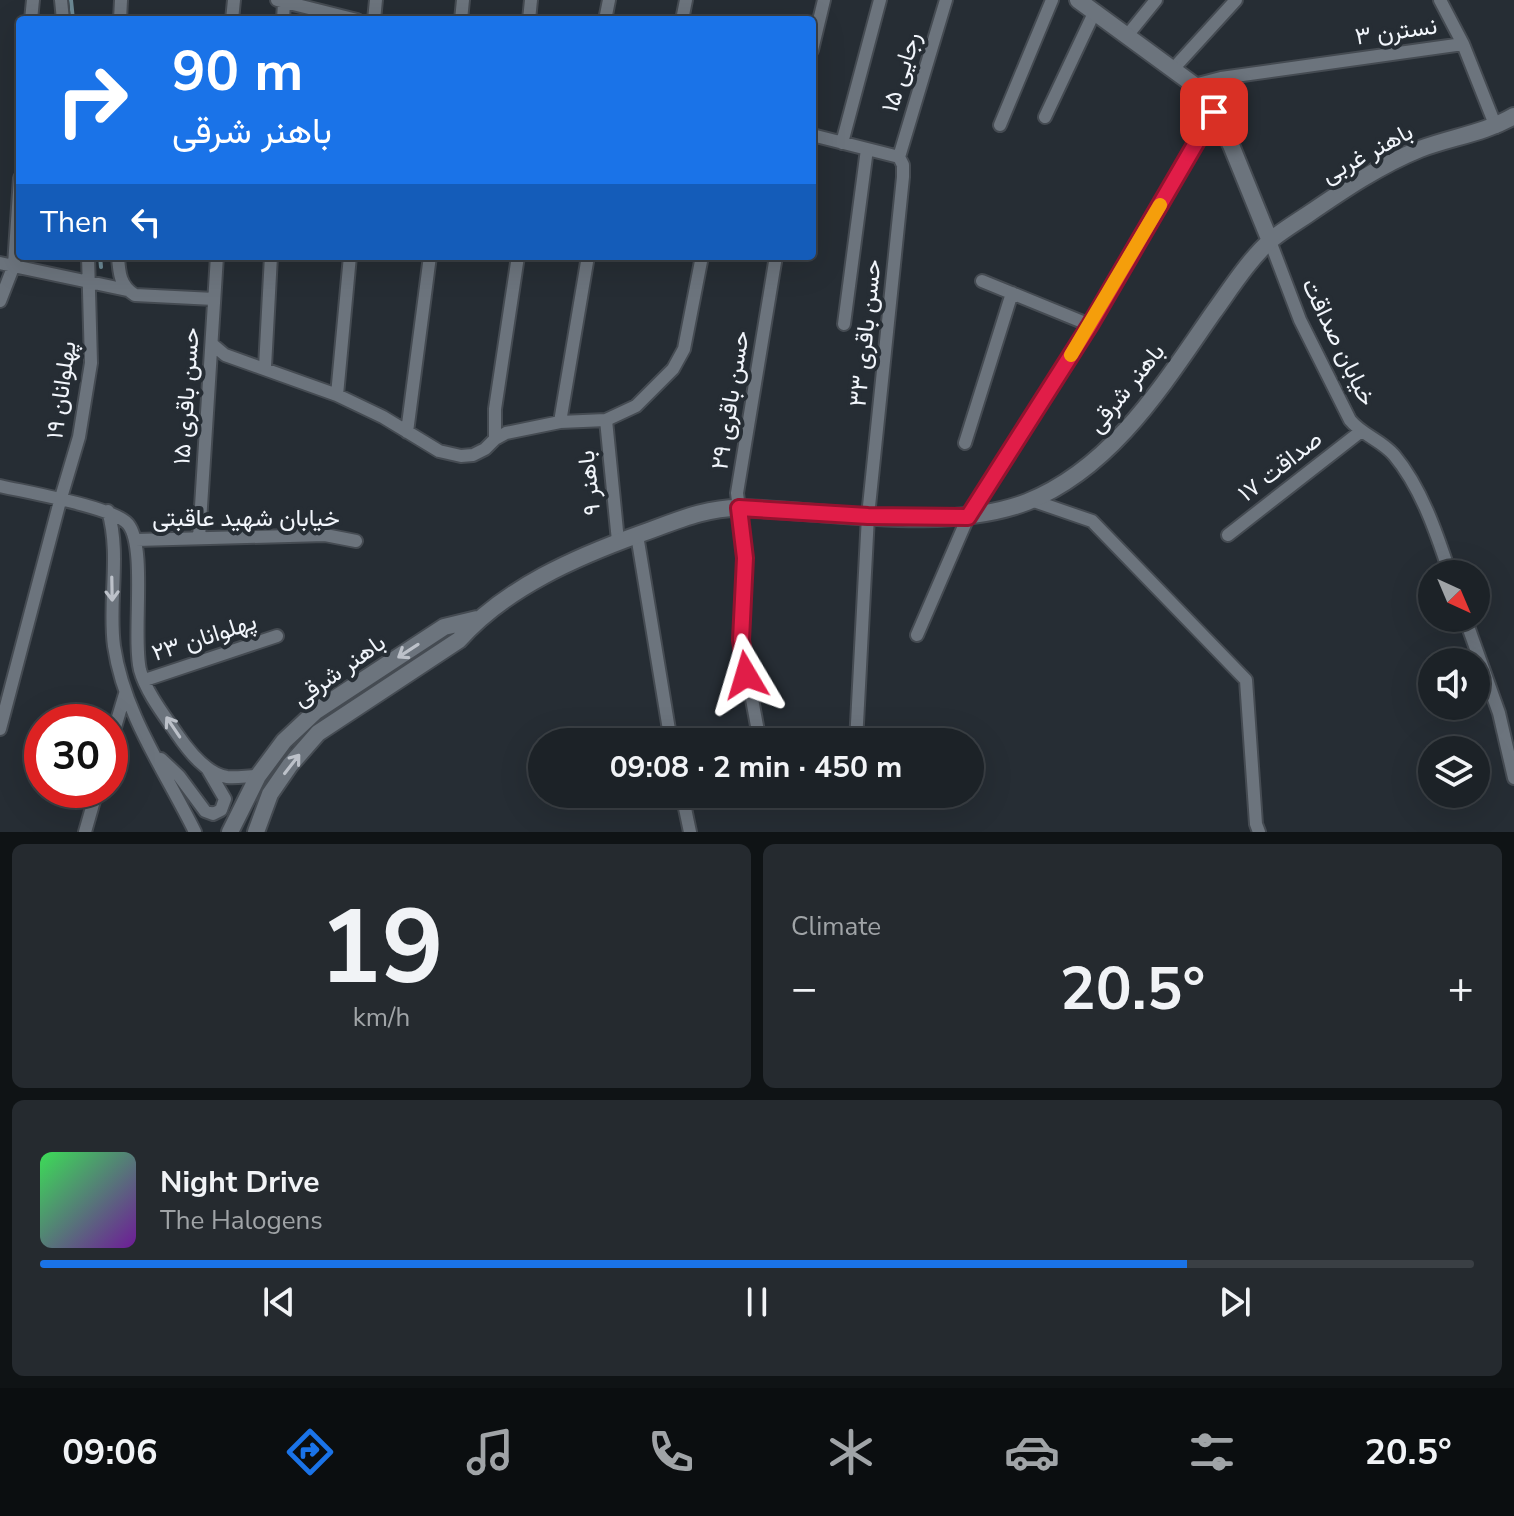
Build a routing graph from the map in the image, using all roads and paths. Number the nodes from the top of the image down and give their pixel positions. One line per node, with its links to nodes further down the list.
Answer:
1 (824, 0): 11 (street)
2 (880, 0): 23 (street)
3 (946, 0): 25 (street, رجایی ۱۵)
4 (1052, 0): 19 (street)
5 (1156, 0): 12 (street)
6 (1236, 0): 14 (street)
7 (1440, 0): 13 (street)
8 (281, 1): 10 (street)
9 (1086, 4): 12 (street); 18 (street)
10 (341, 16)
11 (816, 33)
12 (1126, 37): 14 (street)
13 (1463, 44): 15 (street, نسترن ۳); 20 (street)
14 (1174, 68): 15 (street)
15 (1194, 85): 16 (street)
16 (1214, 112): 27 (street); 47 (street)
17 (1514, 116): 20 (street, باهنر غربی)
18 (1045, 117)
19 (1000, 125)
20 (1496, 127): 21 (street, باهنر غربی); 27 (street, باهنر غربی)
21 (1514, 129)
22 (816, 136): 23 (street)
23 (842, 143): 24 (street)
24 (867, 149): 25 (street); 46 (street)
25 (899, 157): 62 (street, حسن باقری ۳۳)
26 (16, 236): 39 (street)
27 (1270, 241): 54 (street, خیابان صداقت); 58 (street, باهنر شرقی)
28 (88, 260): 41 (street, پهلوانان ۱۹)
29 (118, 260): 42 (street)
30 (217, 260): 44 (street, حسن باقری ۱۵)
31 (271, 260): 49 (street)
32 (350, 260): 50 (street)
33 (429, 260): 53 (street)
34 (517, 260): 55 (street)
35 (587, 260): 52 (street)
36 (701, 260): 51 (street)
37 (775, 260): 60 (street, حسن باقری ۲۹)
38 (0, 263): 39 (street)
39 (14, 265): 41 (street); 45 (street)
40 (982, 281): 43 (street)
41 (91, 284): 42 (street); 59 (street, پهلوانان ۱۹)
42 (127, 290): 44 (street)
43 (1012, 293): 47 (street); 56 (street)
44 (214, 299): 48 (street, حسن باقری ۱۵)
45 (0, 301)
46 (844, 324)
47 (1090, 325): 63 (street)
48 (212, 344): 49 (street); 66 (street, حسن باقری ۱۵)
49 (265, 367): 50 (street)
50 (337, 395): 53 (street)
51 (606, 420): 52 (street); 69 (street, باهنر ۹)
52 (560, 422): 55 (street)
53 (407, 432): 55 (street)
54 (1360, 432): 65 (street, صداقت ۱۷); 70 (street, خیابان صداقت)
55 (495, 439)
56 (965, 443)
57 (0, 486): 59 (street)
58 (1031, 500): 63 (street, باهنر شرقی); 93 (street)
59 (60, 501): 61 (street); 81 (street, پهلوانان ۱۹)
60 (739, 508): 62 (street, باهنر شرقی); 64 (street, باهنر شرقی); 79 (street, حسن باقری ۲۹)
61 (108, 511): 67 (street); 76 (street, one-way to 76)
62 (868, 516): 63 (street, باهنر شرقی); 80 (street, حسن باقری ۳۳)
63 (968, 517): 73 (street)
64 (637, 535): 69 (street, باهنر شرقی); 78 (street)
65 (1228, 535)
66 (199, 538): 67 (street, خیابان شهید عاقبتی); 68 (street, خیابان شهید عاقبتی)
67 (136, 540): 75 (street)
68 (356, 541)
69 (618, 541): 71 (street, باهنر شرقی)
70 (1445, 560)
71 (477, 619): 84 (street, باهنر شرقی, one-way to 84); 91 (street, باهنر شرقی, one-way to 71)
72 (1470, 632): 85 (street)
73 (917, 635)
74 (277, 636): 75 (street, پهلوانان ۲۳)
75 (145, 680): 83 (street, one-way to 75)
76 (125, 694): 77 (street); 82 (street)
77 (122, 704)
78 (669, 728)
79 (757, 728)
80 (857, 728)
81 (0, 729)
82 (155, 755): 83 (street); 89 (street)
83 (206, 767): 84 (street)
84 (258, 776): 90 (street, باهنر شرقی)
85 (1514, 778)
86 (92, 808): 88 (street)
87 (685, 808): 92 (street)
88 (85, 832)
89 (195, 832)
90 (230, 832)
91 (256, 832)
92 (690, 832)
93 (1259, 832)

